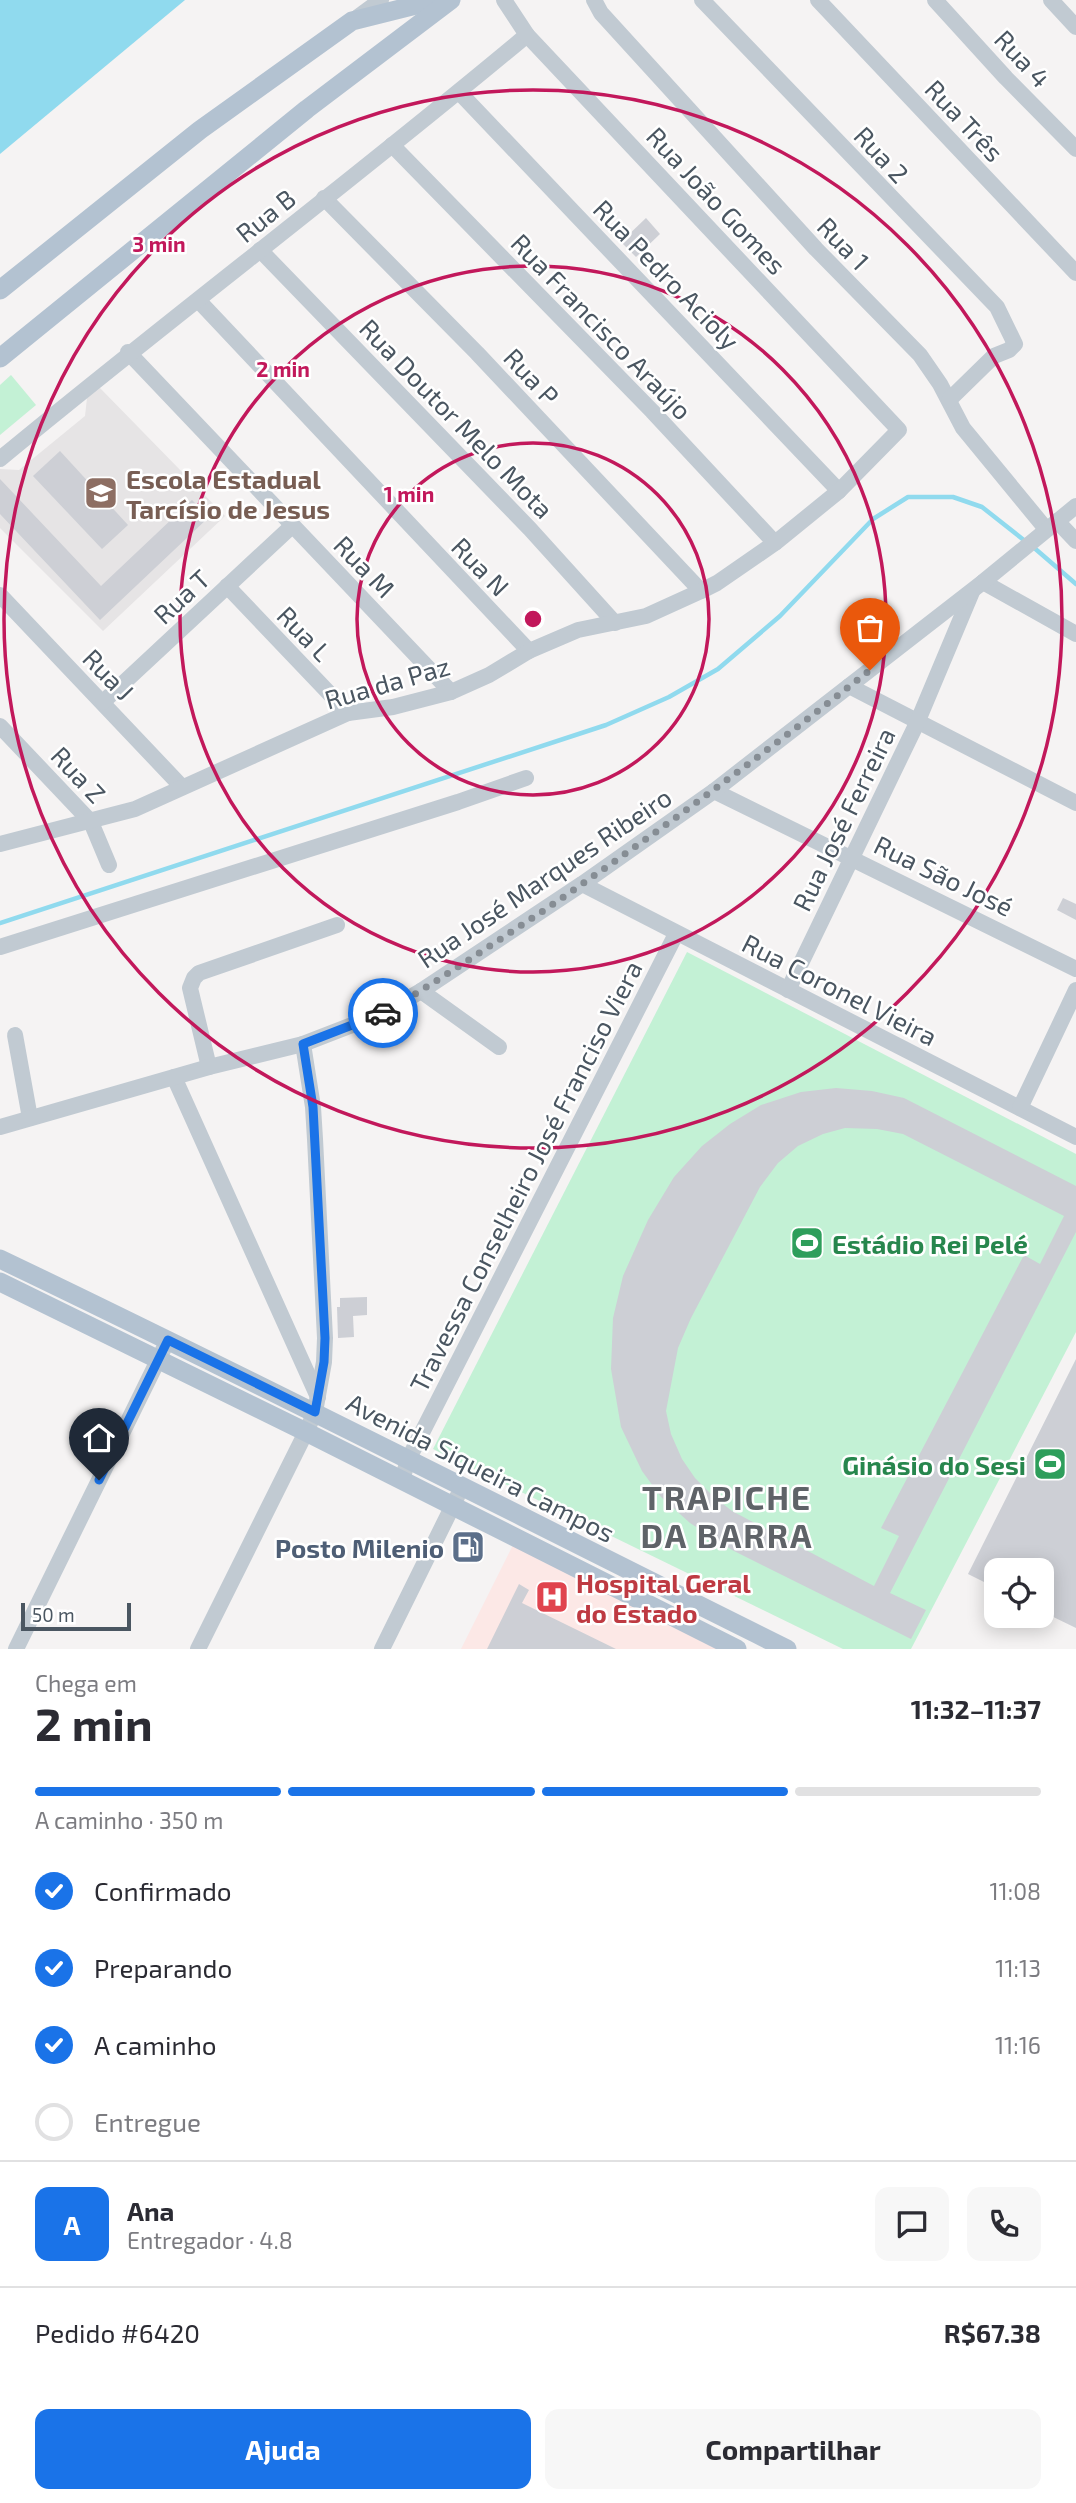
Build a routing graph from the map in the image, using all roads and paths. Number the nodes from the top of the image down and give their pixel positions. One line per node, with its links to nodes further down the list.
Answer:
1 (381, 0): 10 (street)
2 (436, 0): 10 (main road)
3 (451, 0): 22 (main road)
4 (504, 0): 12 (street, Rua João Gomes)
5 (594, 0): 23 (street, Rua 1)
6 (702, 0): 23 (street, Rua 2)
7 (818, 0): 18 (street, Rua Três)
8 (935, 0): 15 (street, Rua 4)
9 (1051, 0): 11 (street)
10 (352, 21): 19 (main road)
11 (1076, 27)
12 (527, 34): 13 (street, Rua B); 24 (street, Rua João Gomes)
13 (459, 92): 14 (street, Rua B); 26 (street, Rua Pedro Acioly)
14 (392, 145): 16 (street, Rua B); 31 (street, Rua Francisco Araújo)
15 (1076, 149)
16 (324, 198): 17 (street, Rua B); 34 (street, Rua P)
17 (260, 250): 20 (street, Rua B); 36 (street, Rua Doutor Melo Mota)
18 (1076, 273)
19 (0, 290)
20 (198, 299): 21 (street, Rua B); 38 (street, Rua N)
21 (128, 352): 25 (street, Rua B); 28 (street, Rua M)
22 (0, 358)
23 (949, 400): 29 (street, Rua 1)
24 (899, 430): 26 (street, Rua da Paz)
25 (0, 459)
26 (839, 491): 31 (street, Rua da Paz)
27 (1076, 506): 29 (street, Rua José Marques Ribeiro)
28 (292, 526): 32 (street, Rua T); 40 (street, Rua M)
29 (1049, 527): 30 (street, Rua 1); 33 (street, Rua José Marques Ribeiro)
30 (1076, 541)
31 (775, 543): 34 (street, Rua da Paz)
32 (227, 586): 41 (street, Rua T); 42 (street, Rua L)
33 (978, 586): 37 (street); 39 (street, Rua José Marques Ribeiro); 43 (street, Rua José Ferreira)
34 (701, 591): 36 (street, Rua da Paz)
35 (0, 595): 41 (street, Rua J)
36 (615, 623): 38 (street, Rua da Paz)
37 (1076, 634)
38 (529, 651): 40 (street, Rua da Paz)
39 (849, 686): 43 (street); 47 (street, Rua José Marques Ribeiro)
40 (451, 692): 42 (street, Rua da Paz)
41 (103, 702): 46 (street, Rua J)
42 (348, 713): 46 (street, Rua da Paz)
43 (917, 723): 48 (street); 51 (street, Rua José Ferreira)
44 (0, 726): 49 (street, Rua Z)
45 (526, 778): 56 (street)
46 (182, 787): 49 (street, Rua da Paz)
47 (713, 791): 51 (street, Rua São José); 53 (street, Rua José Marques Ribeiro)
48 (1076, 803)
49 (91, 822): 50 (street, Rua da Paz); 52 (street, Rua Z)
50 (0, 843)
51 (850, 856): 57 (street, Rua São José); 58 (street, Rua José Ferreira)
52 (109, 865)
53 (582, 884): 55 (street, Rua Coronel Vieira); 60 (street, Rua José Marques Ribeiro)
54 (337, 925): 64 (street)
55 (676, 934): 58 (street, Rua Coronel Vieira); 76 (street, Travessa Conselheiro José Franciso Viera)
56 (0, 947)
57 (1076, 968)
58 (788, 990): 66 (street, Rua Coronel Vieira)
59 (1076, 990): 66 (street)
60 (421, 991): 62 (street, Rua José Marques Ribeiro); 63 (street)
61 (15, 1035): 67 (street)
62 (303, 1044): 64 (street, Rua José Marques Ribeiro); 74 (street)
63 (499, 1047)
64 (209, 1067): 65 (street, Rua José Marques Ribeiro)
65 (174, 1077): 67 (street, Rua José Marques Ribeiro); 74 (street)
66 (1020, 1108): 69 (street, Rua Coronel Vieira)
67 (29, 1111): 68 (street, Rua José Marques Ribeiro)
68 (0, 1127)
69 (1076, 1137)
70 (0, 1259): 72 (main road, Avenida Siqueira Campos)
71 (0, 1282): 73 (main road, Avenida Siqueira Campos)
72 (168, 1340): 73 (street); 74 (main road, Avenida Siqueira Campos)
73 (159, 1359): 75 (main road, Avenida Siqueira Campos); 80 (street)
74 (316, 1405): 75 (street); 76 (main road, Avenida Siqueira Campos)
75 (306, 1432): 77 (main road, Avenida Siqueira Campos); 81 (street)
76 (408, 1460): 77 (street, Travessa Conselheiro José Franciso Viera); 78 (main road, Avenida Siqueira Campos)
77 (402, 1480): 79 (main road, Avenida Siqueira Campos)
78 (461, 1488): 79 (street); 84 (main road, Avenida Siqueira Campos)
79 (452, 1507): 82 (street); 83 (main road, Avenida Siqueira Campos)
80 (16, 1649)
81 (198, 1649)
82 (382, 1649)
83 (737, 1649)
84 (787, 1649)

